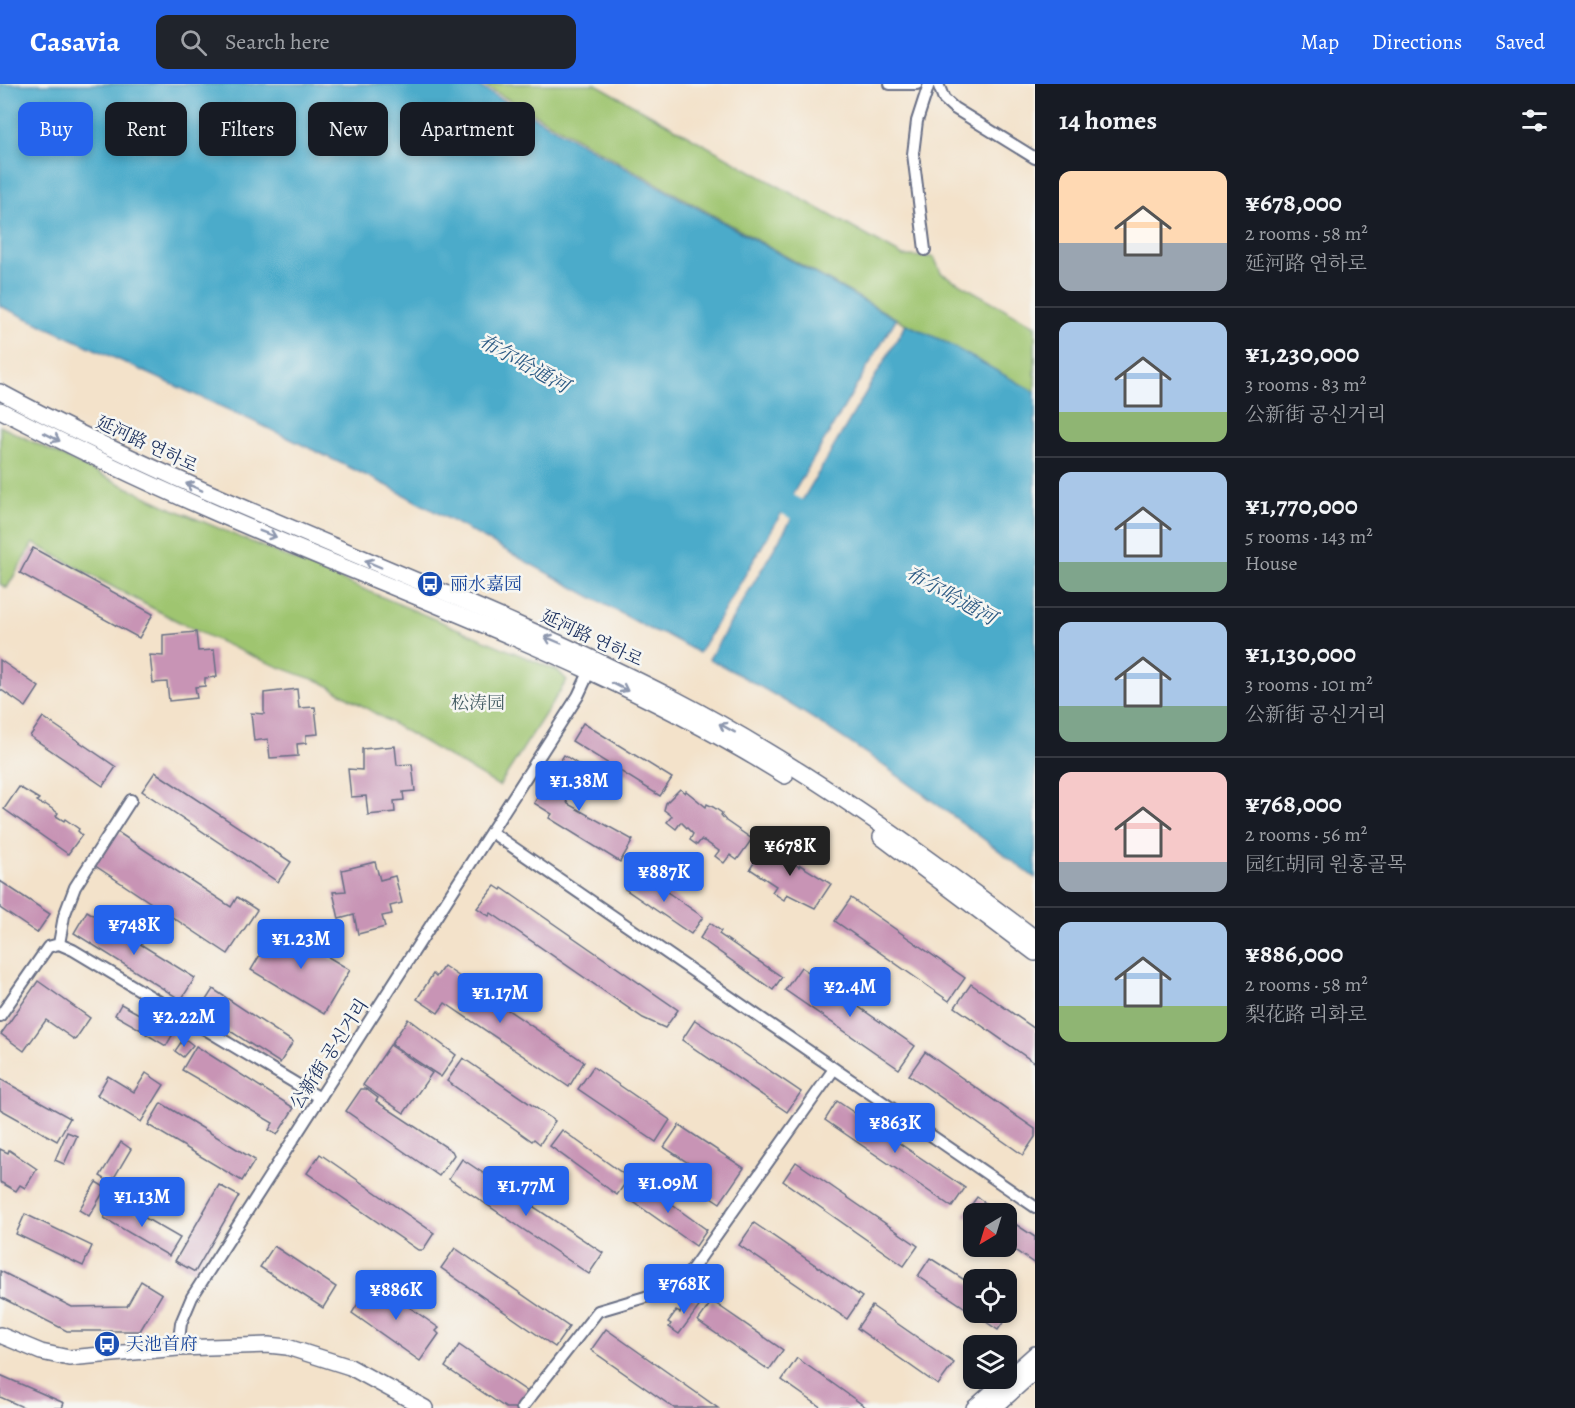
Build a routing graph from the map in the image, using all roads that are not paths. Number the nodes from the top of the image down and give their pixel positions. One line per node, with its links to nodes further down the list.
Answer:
1 (890, 84): 2 (street)
2 (917, 84)
3 (929, 84): 6 (street)
4 (938, 84): 5 (street)
5 (1035, 158)
6 (925, 250)
7 (0, 392): 9 (main road, 延河路 연하로, one-way to 7)
8 (0, 410): 9 (main road, 延河路 연하로, one-way to 9)
9 (592, 666): 11 (street, 公新街 공신거리); 12 (main road, 延河路 연하로, one-way to 9); 14 (main road, 延河路 연하로, one-way to 14)
10 (131, 800): 13 (street)
11 (491, 832): 16 (street); 17 (street, 公新街 공신거리)
12 (1035, 938)
13 (59, 944): 15 (street); 17 (street)
14 (1035, 953)
15 (0, 1016)
16 (834, 1069): 18 (street); 24 (street)
17 (320, 1098): 20 (street, 公新街 공신거리)
18 (1035, 1207)
19 (0, 1335): 20 (main road)
20 (178, 1348): 23 (main road)
21 (1035, 1354): 25 (main road)
22 (1035, 1371): 26 (main road)
23 (425, 1408)
24 (522, 1408)
25 (974, 1408)
26 (994, 1408)

